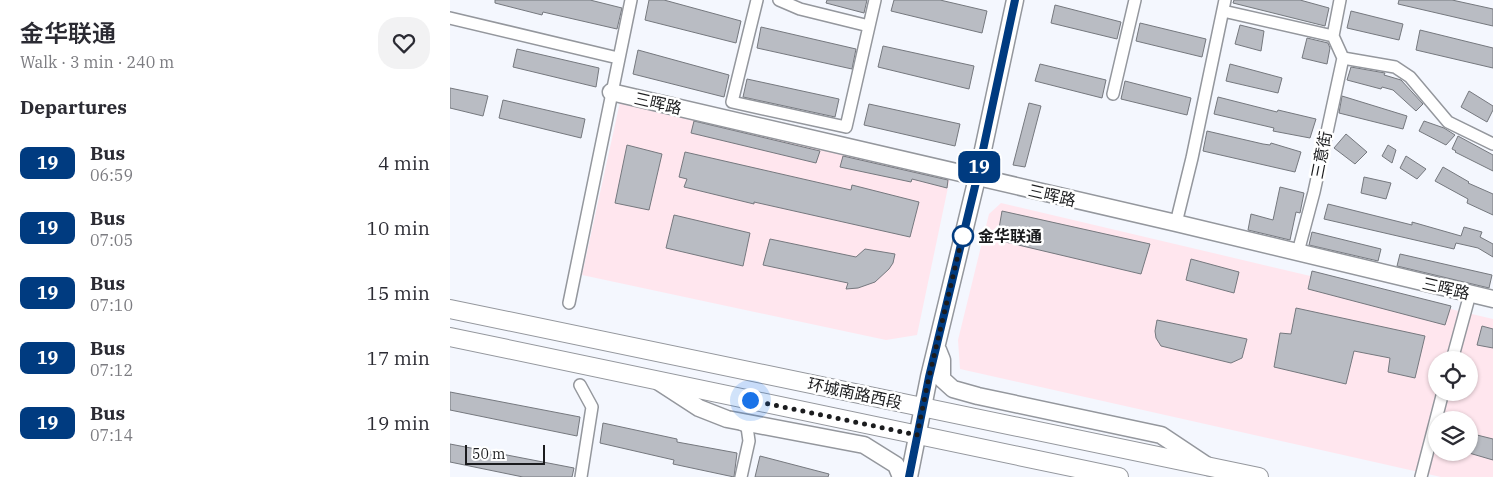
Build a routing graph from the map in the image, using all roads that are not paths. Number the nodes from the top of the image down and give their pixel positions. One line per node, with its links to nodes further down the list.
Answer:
1 (631, 0): 12 (street)
2 (756, 0): 10 (street)
3 (779, 0): 10 (street)
4 (875, 0): 10 (street)
5 (1015, 0): 17 (street)
6 (1135, 0): 15 (street)
7 (1340, 0): 11 (street)
8 (1224, 6): 11 (street); 18 (street)
9 (450, 18): 12 (street)
10 (869, 26)
11 (1333, 36): 13 (street)
12 (618, 58): 14 (street)
13 (1343, 58): 16 (street); 19 (street, 三意街)
14 (611, 92): 17 (street, 三晖路); 22 (street)
15 (1113, 94)
16 (1493, 144)
17 (977, 178): 18 (street, 三晖路); 25 (street)
18 (1176, 223): 19 (street, 三晖路)
19 (1298, 252): 20 (street, 三晖路)
20 (1470, 294): 21 (street, 三晖路); 26 (street)
21 (1493, 299)
22 (569, 303)
23 (450, 309): 30 (main road, 环城南路西段)
24 (450, 337): 27 (main road, 环城南路西段)
25 (936, 347): 30 (street); 33 (street)
26 (1454, 351)
27 (657, 381): 31 (street); 32 (main road, 环城南路西段)
28 (580, 385): 34 (street)
29 (1441, 401): 40 (street)
30 (923, 408): 32 (street); 33 (main road, 环城南路西段)
31 (733, 420): 35 (street); 36 (street)
32 (917, 435): 37 (street); 38 (main road, 环城南路西段)
33 (1209, 466): 39 (main road, 环城南路西段)
34 (581, 477)
35 (741, 477)
36 (901, 477)
37 (909, 477)
38 (1119, 477)
39 (1259, 477)
40 (1421, 477)

